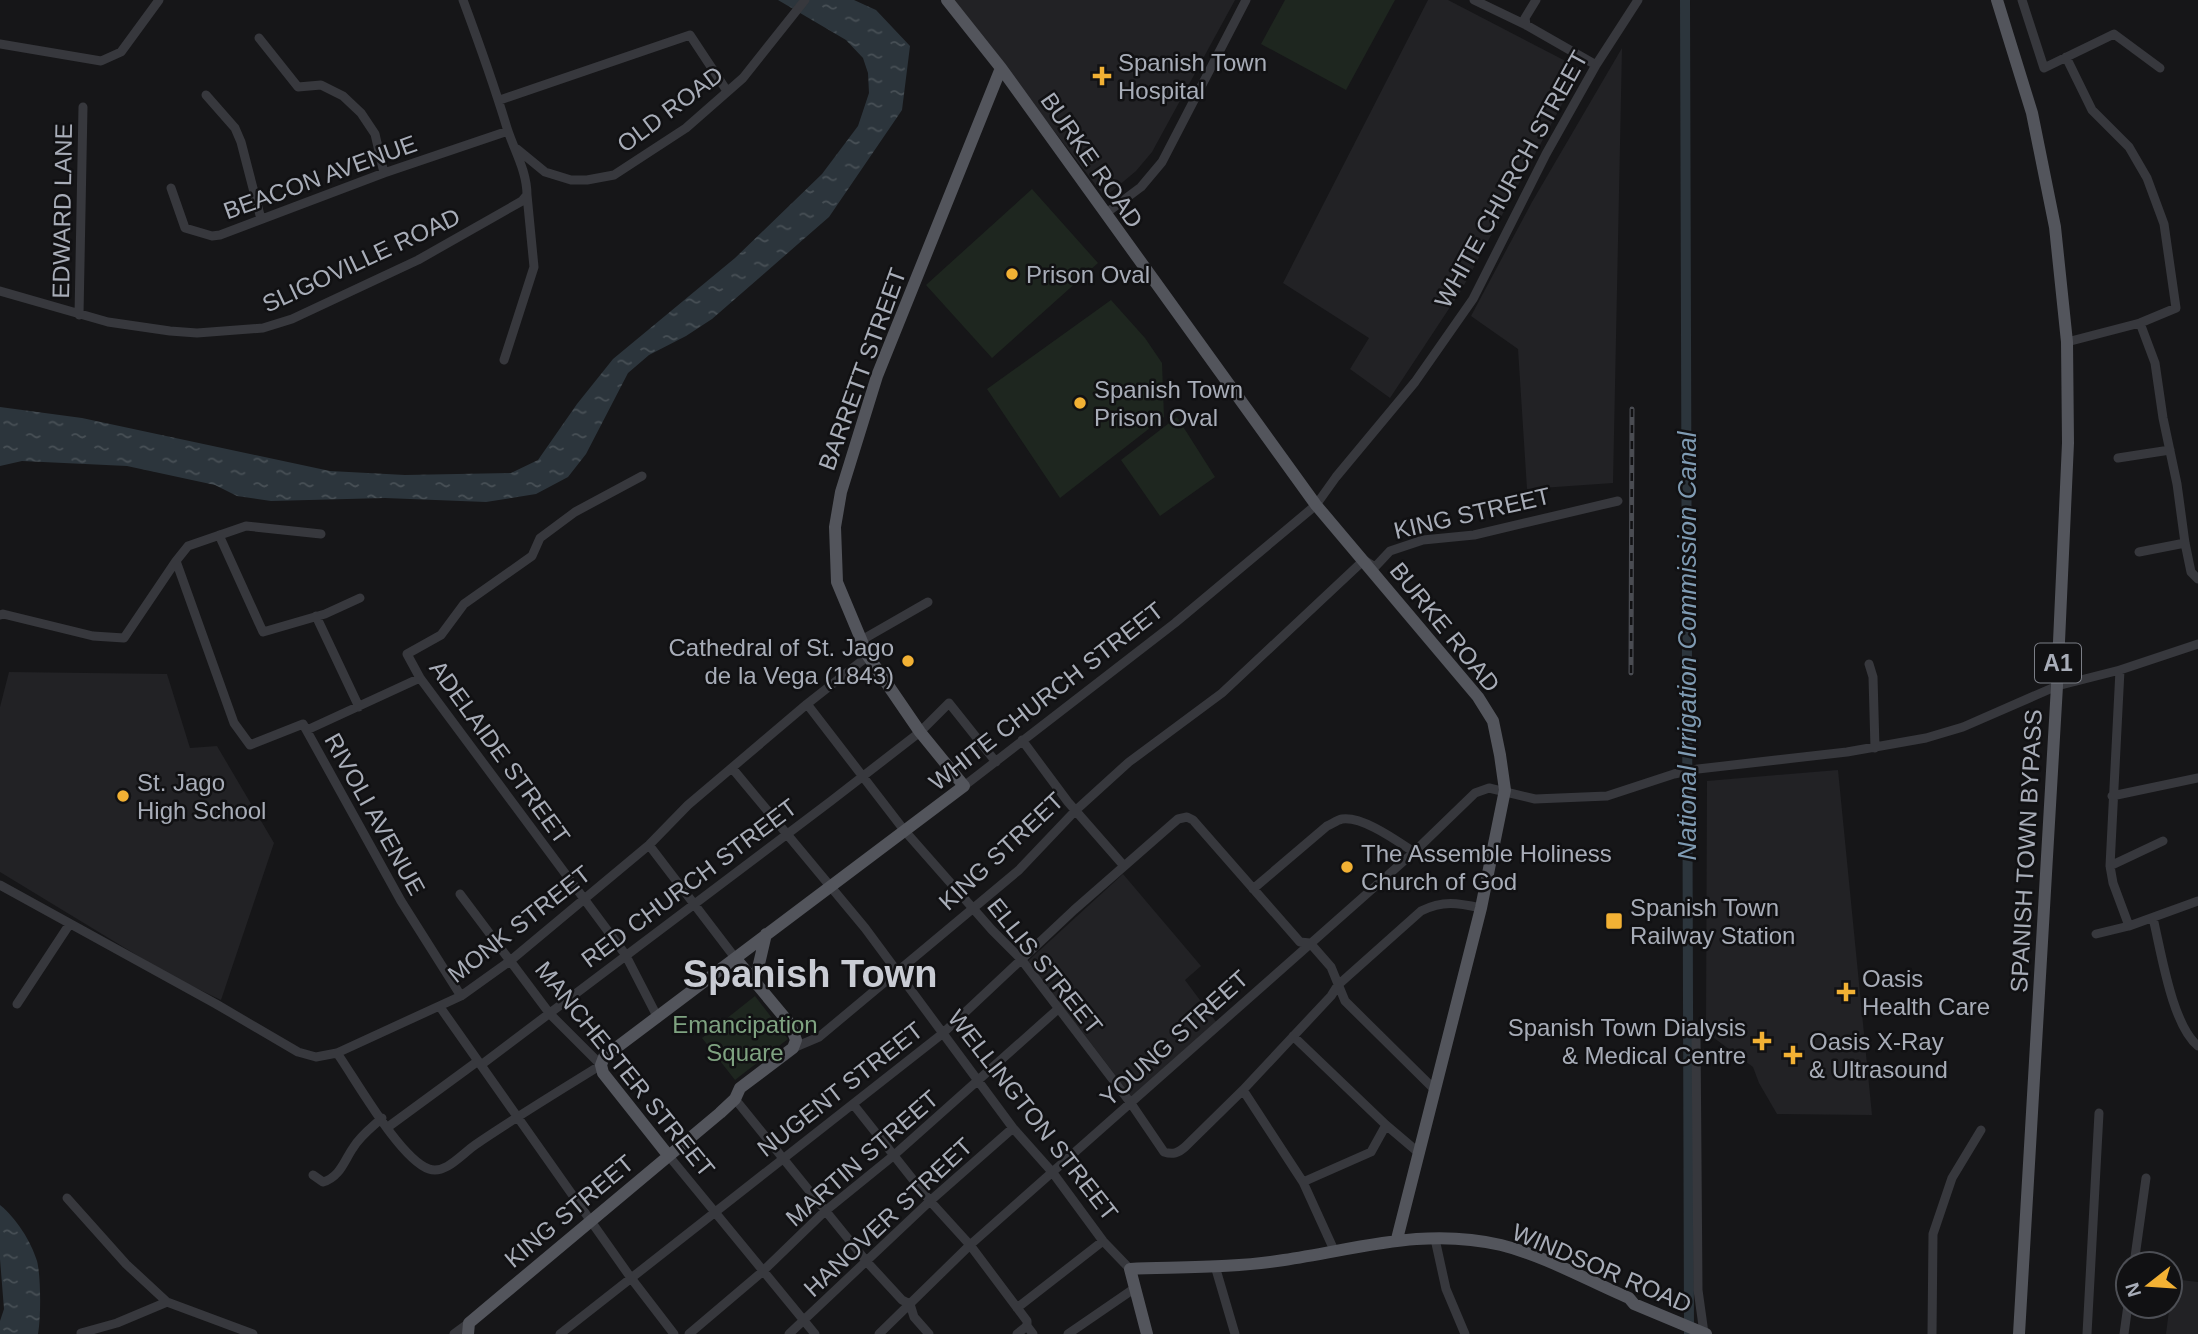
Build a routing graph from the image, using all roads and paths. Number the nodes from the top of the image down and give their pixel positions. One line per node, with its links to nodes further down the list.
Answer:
1 (159, 0): 13 (street)
2 (463, 0): 20 (street)
3 (806, 0): 18 (street, OLD ROAD)
4 (947, 0): 16 (main road, BURKE ROAD)
5 (1246, 0): 27 (street)
6 (1474, 0): 11 (street)
7 (1536, 0): 11 (street)
8 (1638, 0): 15 (street, WHITE CHURCH STREET)
9 (1997, 0): 32 (main road, SPANISH TOWN BYPASS / A1)
10 (2022, 0): 14 (street)
11 (1526, 25): 15 (street)
12 (259, 38): 24 (street)
13 (0, 44)
14 (2066, 57): 17 (street); 31 (street)
15 (1596, 65): 38 (street, WHITE CHURCH STREET)
16 (1001, 68): 27 (main road, BURKE ROAD); 50 (main road, BARRETT STREET)
17 (2160, 68)
18 (727, 91): 20 (street); 23 (street, OLD ROAD)
19 (206, 95): 28 (street)
20 (500, 100): 22 (street)
21 (83, 107): 30 (street, EDWARD LANE)
22 (508, 131): 23 (street); 24 (street, BEACON AVENUE)
23 (516, 148): 26 (street)
24 (384, 173): 28 (street, BEACON AVENUE)
25 (171, 188): 28 (street, BEACON AVENUE)
26 (527, 195): 30 (street, SLIGOVILLE ROAD); 33 (street)
27 (1105, 214): 38 (main road, BURKE ROAD)
28 (261, 219)
29 (0, 290): 30 (street, SLIGOVILLE ROAD)
30 (79, 314)
31 (2140, 323): 32 (street); 34 (street)
32 (2067, 342): 56 (main road, SPANISH TOWN BYPASS / A1)
33 (504, 360)
34 (2170, 450): 35 (street); 41 (street)
35 (2118, 458)
36 (642, 476): 55 (street, ADELAIDE STREET)
37 (1618, 501): 44 (street, KING STREET)
38 (1316, 505): 44 (main road, BURKE ROAD); 61 (street, WHITE CHURCH STREET)
39 (321, 534): 40 (street)
40 (219, 535): 43 (street); 49 (street)
41 (2185, 543): 42 (street); 45 (street)
42 (2138, 552)
43 (176, 561): 48 (street); 59 (street, RIVOLI AVENUE)
44 (1364, 561): 68 (main road, BURKE ROAD); 70 (street, KING STREET)
45 (2198, 579)
46 (360, 598): 49 (street)
47 (928, 602): 50 (street)
48 (0, 615)
49 (316, 615): 58 (street)
50 (860, 640): 52 (main road, BARRETT STREET)
51 (2198, 644): 54 (street)
52 (868, 656): 57 (street, MONK STREET); 60 (main road, BARRETT STREET)
53 (1869, 664): 62 (street)
54 (2120, 670): 56 (street); 69 (street)
55 (420, 678): 58 (street); 82 (street, ADELAIDE STREET)
56 (2057, 686): 62 (street); 176 (main road, SPANISH TOWN BYPASS / A1)
57 (807, 704): 64 (street, MONK STREET); 65 (street, ELLIS STREET)
58 (359, 707): 59 (street)
59 (307, 730): 100 (street, RIVOLI AVENUE)
60 (920, 732): 63 (street, RED CHURCH STREET); 65 (street, RED CHURCH STREET); 67 (main road, BARRETT STREET)
61 (1022, 740): 63 (street, WHITE CHURCH STREET); 70 (street)
62 (1875, 748): 68 (street)
63 (996, 761): 67 (street, WHITE CHURCH STREET)
64 (732, 768): 72 (street, WELLINGTON STREET); 74 (street, MONK STREET)
65 (862, 775): 71 (street, ELLIS STREET); 72 (street, RED CHURCH STREET)
66 (2198, 778): 69 (street)
67 (964, 786): 71 (main road, WHITE CHURCH STREET)
68 (1505, 790): 75 (street, YOUNG STREET); 86 (main road, BURKE ROAD)
69 (2112, 796): 77 (street)
70 (1075, 811): 76 (street); 85 (street, KING STREET)
71 (904, 830): 79 (main road, WHITE CHURCH STREET); 85 (street, ELLIS STREET)
72 (787, 834): 79 (street, WELLINGTON STREET); 84 (street, RED CHURCH STREET)
73 (2163, 841): 77 (street)
74 (649, 845): 82 (street, MONK STREET); 84 (street)
75 (1414, 852): 80 (street); 92 (street, YOUNG STREET)
76 (1124, 866): 80 (street, NUGENT STREET); 95 (street, NUGENT STREET)
77 (2110, 866): 89 (street)
78 (0, 885): 88 (street, MONK STREET)
79 (830, 886): 90 (main road, WHITE CHURCH STREET); 97 (street, WELLINGTON STREET)
80 (1253, 889): 92 (street, NUGENT STREET)
81 (460, 894): 96 (street, MANCHESTER STREET)
82 (584, 900): 93 (street, ADELAIDE STREET); 96 (street, MONK STREET)
83 (2198, 901): 87 (street)
84 (693, 904): 93 (street, RED CHURCH STREET); 94 (street)
85 (972, 907): 95 (street, ELLIS STREET); 97 (street, KING STREET)
86 (1481, 908): 99 (street); 116 (main road, BURKE ROAD)
87 (2153, 918): 89 (street); 109 (street)
88 (69, 925): 101 (street); 111 (street, MONK STREET)
89 (2129, 926): 91 (street)
90 (766, 934): 94 (main road, WHITE CHURCH STREET); 98 (main road)
91 (2096, 934)
92 (1310, 943): 99 (street, NUGENT STREET); 118 (street, YOUNG STREET)
93 (625, 954): 104 (street, RED CHURCH STREET); 105 (street, ADELAIDE STREET)
94 (736, 959): 98 (main road); 105 (main road, WHITE CHURCH STREET)
95 (1021, 959): 103 (street, ELLIS STREET); 107 (street, NUGENT STREET)
96 (510, 961): 100 (street, MONK STREET); 104 (street, MANCHESTER STREET)
97 (897, 972): 107 (street, WELLINGTON STREET); 110 (street, KING STREET)
98 (755, 981): 110 (main road)
99 (1338, 985): 108 (street); 116 (street, NUGENT STREET)
100 (461, 996): 102 (street, MONK STREET)
101 (17, 1004)
102 (440, 1007): 111 (street, MONK STREET); 112 (street)
103 (1058, 1009): 114 (street, MARTIN STREET); 118 (street, ELLIS STREET)
104 (550, 1014): 112 (street, RED CHURCH STREET); 113 (street, MANCHESTER STREET)
105 (658, 1018): 113 (main road, WHITE CHURCH STREET)
106 (1696, 1032): 158 (street)
107 (942, 1034): 114 (street, WELLINGTON STREET); 119 (street, NUGENT STREET)
108 (1293, 1036): 115 (street); 123 (street)
109 (2198, 1046)
110 (793, 1048): 117 (main road, KING STREET)
111 (337, 1053): 122 (street, WHITE CHURCH STREET)
112 (479, 1063): 121 (street); 122 (street, RED CHURCH STREET)
113 (601, 1065): 121 (street, WHITE CHURCH STREET); 127 (main road, MANCHESTER STREET)
114 (978, 1082): 124 (street, WELLINGTON STREET); 128 (street, MARTIN STREET)
115 (1243, 1090): 118 (street, ELLIS STREET); 133 (street)
116 (1435, 1090): 126 (main road, BURKE ROAD)
117 (735, 1099): 127 (main road, KING STREET); 129 (street)
118 (1130, 1102): 130 (street, YOUNG STREET)
119 (853, 1104): 128 (street); 129 (street, NUGENT STREET)
120 (2099, 1113): 177 (street)
121 (519, 1117): 122 (street, WHITE CHURCH STREET); 138 (street)
122 (384, 1123): 131 (street, RED CHURCH STREET)
123 (1386, 1125): 126 (street); 133 (street)
124 (1013, 1128): 130 (street, WELLINGTON STREET); 135 (street, HANOVER STREET)
125 (1981, 1130): 175 (street)
126 (1419, 1153): 139 (main road, BURKE ROAD)
127 (668, 1155): 136 (street, MANCHESTER STREET); 138 (main road, KING STREET)
128 (893, 1156): 135 (street); 137 (street, MARTIN STREET)
129 (782, 1158): 136 (street, NUGENT STREET); 137 (street)
130 (1053, 1173): 141 (street, WELLINGTON STREET); 142 (street, YOUNG STREET)
131 (313, 1175)
132 (2146, 1178): 143 (street)
133 (1303, 1182): 144 (street)
134 (67, 1198): 151 (street)
135 (930, 1201): 142 (street); 145 (street, HANOVER STREET)
136 (716, 1212): 148 (street, MANCHESTER STREET); 149 (street, NUGENT STREET)
137 (824, 1212): 145 (street); 148 (street, MARTIN STREET)
138 (590, 1220): 149 (street); 156 (main road, KING STREET)
139 (1398, 1239): 140 (main road, WINDSOR ROAD); 144 (main road, WINDSOR ROAD)
140 (1435, 1239): 158 (main road, WINDSOR ROAD); 174 (street)
141 (1103, 1241): 147 (street, WELLINGTON STREET); 153 (street)
142 (970, 1245): 152 (street, YOUNG STREET); 153 (street)
143 (2136, 1250)
144 (1334, 1251): 146 (main road, WINDSOR ROAD)
145 (867, 1262): 152 (street); 154 (street, HANOVER STREET)
146 (1215, 1266): 147 (main road, WINDSOR ROAD); 173 (street)
147 (1130, 1269): 150 (main road, WELLINGTON STREET)
148 (762, 1272): 154 (street, MANCHESTER STREET); 165 (street, MARTIN STREET)
149 (631, 1278): 163 (street, NUGENT STREET); 164 (street)
150 (1135, 1288): 171 (street); 172 (main road, WELLINGTON STREET)
151 (167, 1302): 155 (street); 161 (street)
152 (910, 1304): 168 (street, YOUNG STREET); 169 (street)
153 (1017, 1308): 157 (street)
154 (803, 1321): 166 (street, HANOVER STREET); 167 (street, MANCHESTER STREET)
155 (117, 1323): 159 (street); 160 (street)
156 (468, 1328): 162 (street, KING STREET)
157 (1030, 1330): 170 (street)
158 (1702, 1333)
159 (81, 1334)
160 (118, 1334)
161 (253, 1334)
162 (454, 1334)
163 (560, 1334)
164 (674, 1334)
165 (689, 1334)
166 (789, 1334)
167 (815, 1334)
168 (879, 1334)
169 (929, 1334)
170 (1017, 1334)
171 (1068, 1334)
172 (1147, 1334)
173 (1235, 1334)
174 (1465, 1334)
175 (1932, 1334)
176 (2019, 1334)
177 (2087, 1334)

